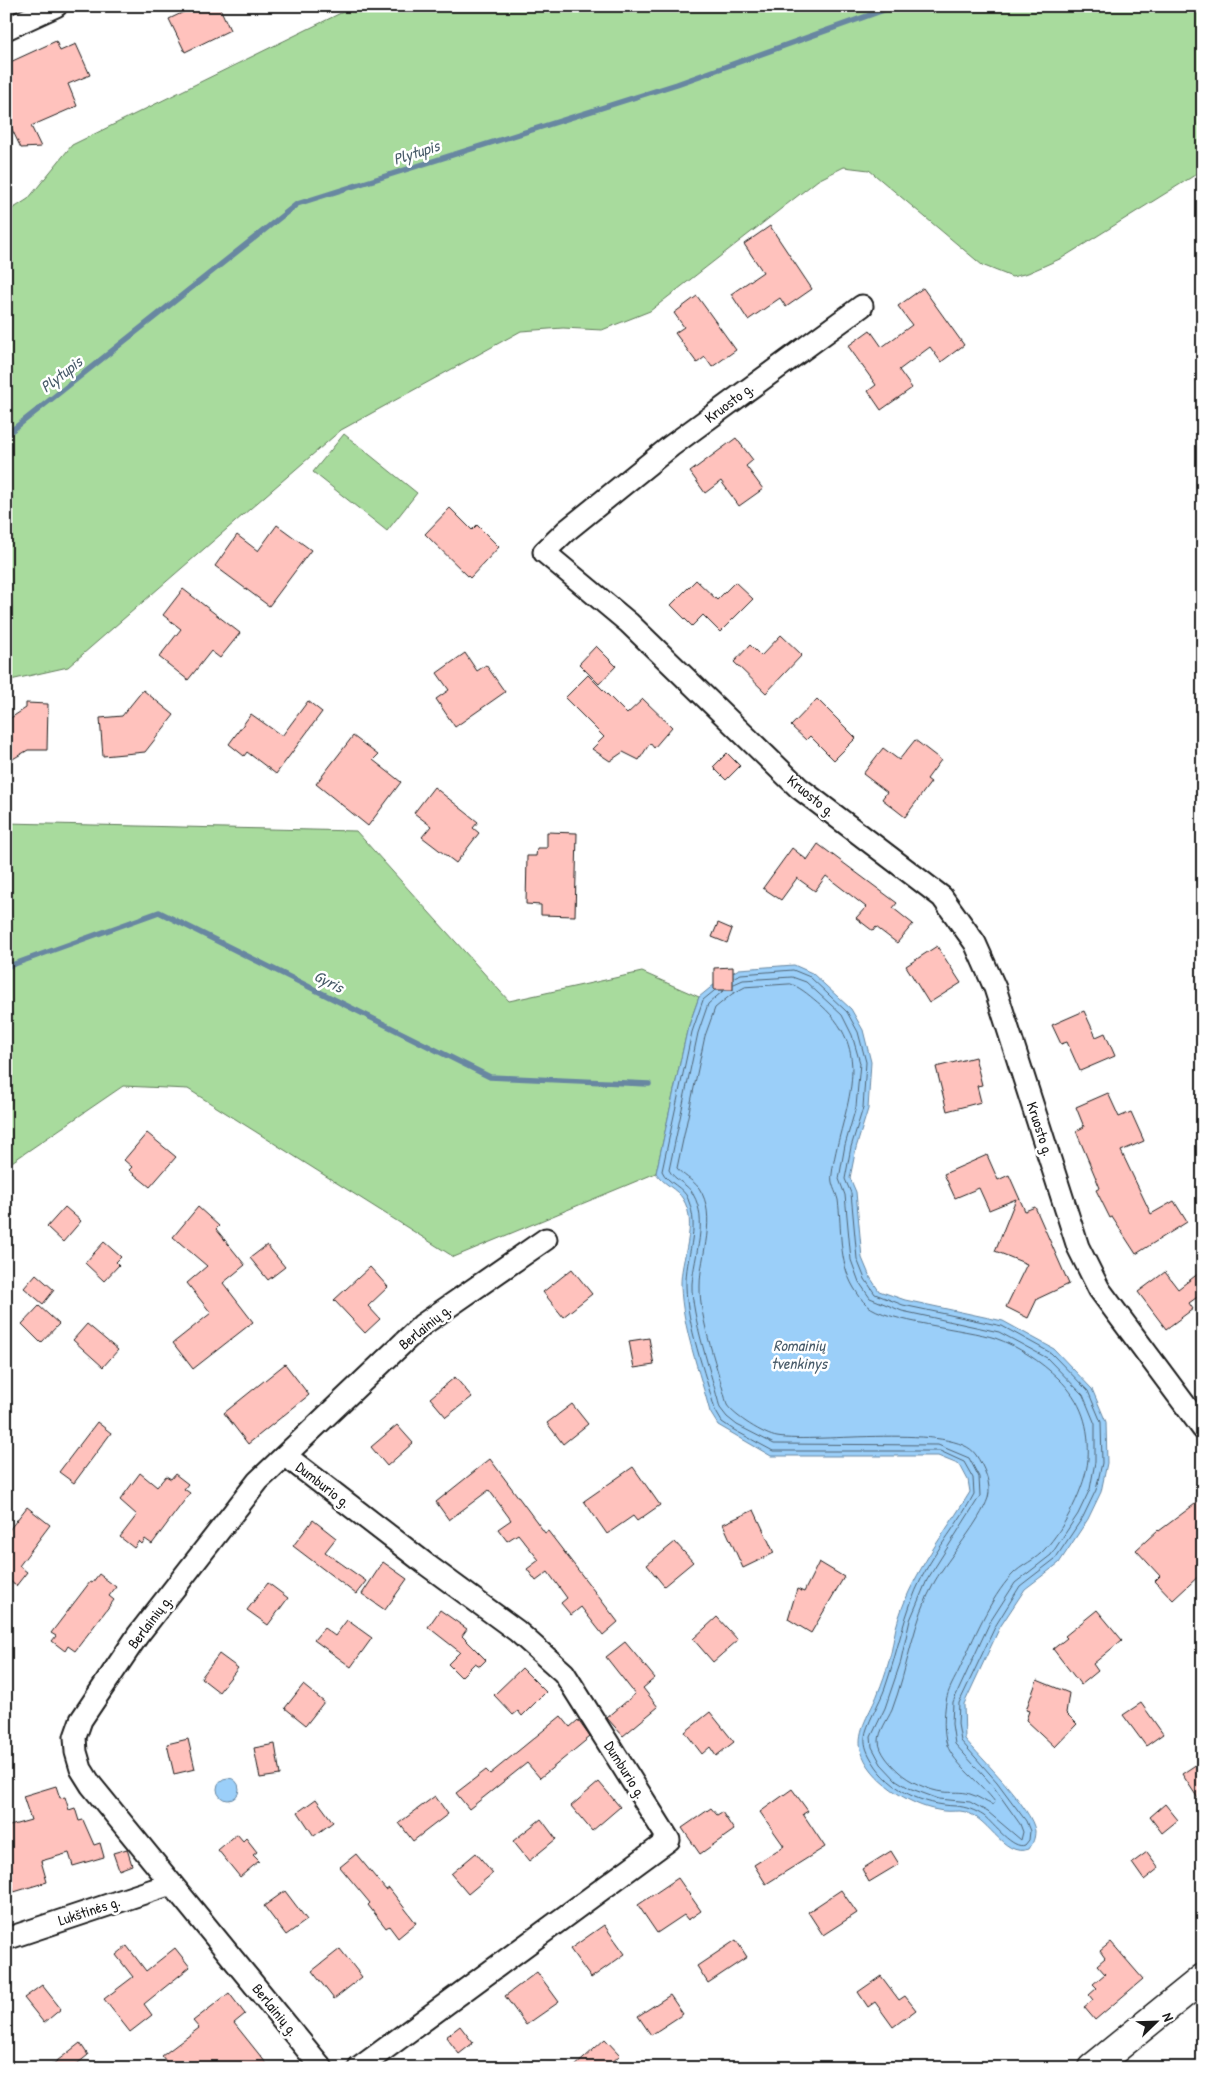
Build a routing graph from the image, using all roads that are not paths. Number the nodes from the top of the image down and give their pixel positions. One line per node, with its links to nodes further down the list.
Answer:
1 (56, 6): 2 (street)
2 (6, 30)
3 (862, 306): 5 (street, Kruosto g.)
4 (546, 1239): 6 (street, Berlainių g.)
5 (1203, 1429)
6 (286, 1456): 7 (street, Berlainių g.); 11 (street, Dumburio g.)
7 (171, 1884): 8 (street, Lukštinės g.); 10 (street, Berlainių g.)
8 (6, 1938)
9 (1203, 1978): 12 (main road)
10 (322, 2068)
11 (359, 2068)
12 (1092, 2068)

